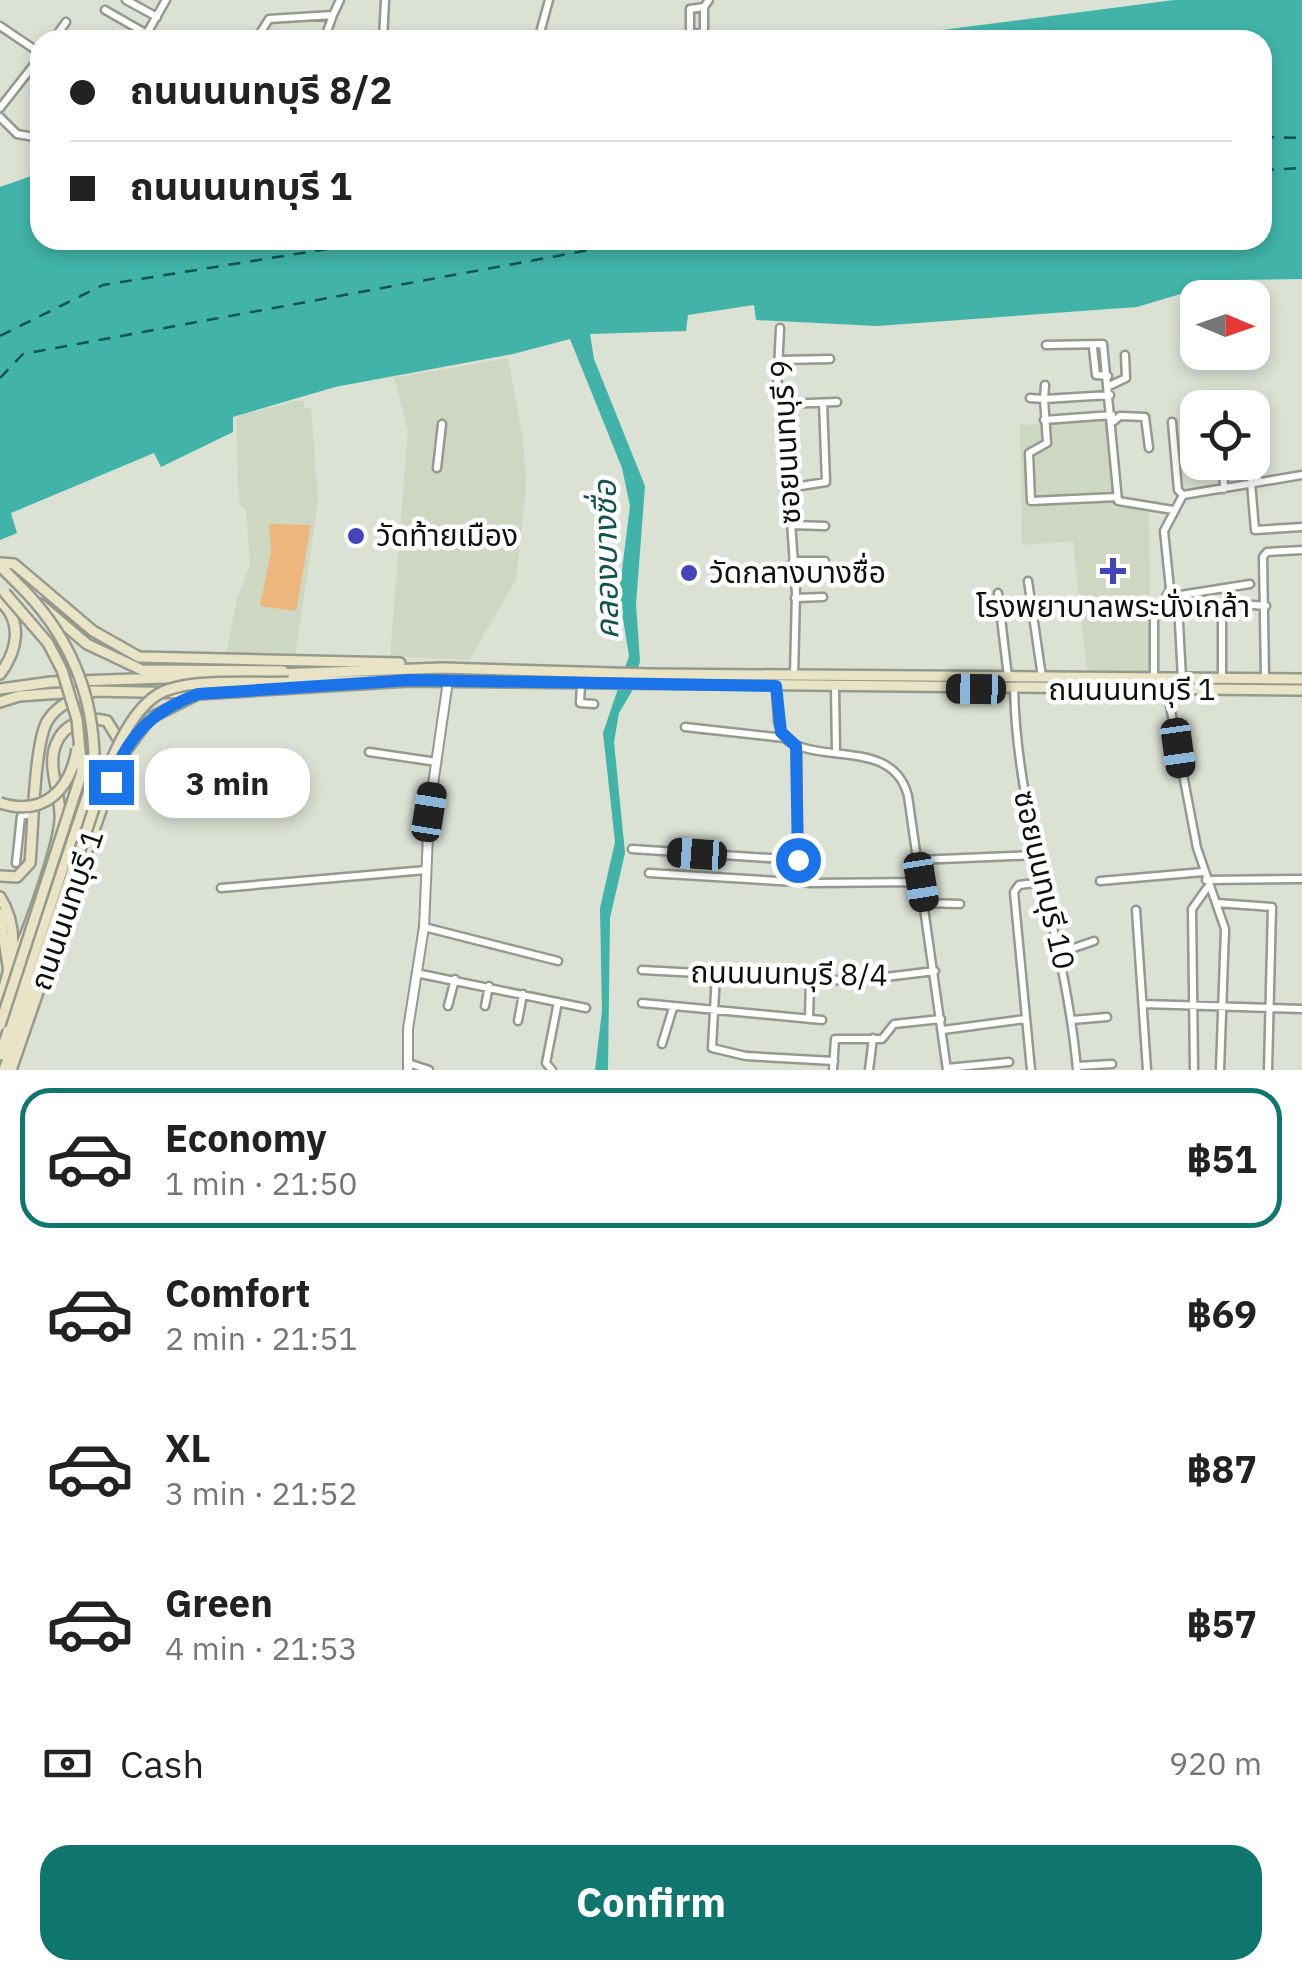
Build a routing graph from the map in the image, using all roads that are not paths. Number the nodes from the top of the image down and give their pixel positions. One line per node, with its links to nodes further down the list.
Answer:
1 (126, 0): 9 (street)
2 (166, 0): 9 (street)
3 (340, 0): 8 (street)
4 (385, 0): 17 (street)
5 (549, 0): 18 (street)
6 (707, 4): 19 (street); 20 (street)
7 (105, 10): 13 (street)
8 (334, 15): 15 (street); 16 (street)
9 (157, 17): 14 (street)
10 (66, 22): 12 (street)
11 (0, 26): 21 (street)
12 (60, 30)
13 (135, 30)
14 (149, 30)
15 (262, 30)
16 (328, 30)
17 (384, 30)
18 (541, 30)
19 (690, 30)
20 (704, 30)
21 (30, 48)
22 (30, 68): 23 (street)
23 (0, 108)
24 (0, 117): 25 (street)
25 (30, 136)
26 (780, 328): 31 (street, ซอยนนทบุรี 9)
27 (1046, 345): 32 (street)
28 (1093, 348): 32 (street)
29 (1125, 355): 34 (street)
30 (830, 359): 31 (street)
31 (780, 360): 40 (street, ซอยนนทบุรี 9)
32 (1108, 376): 34 (street)
33 (1045, 384): 37 (street)
34 (1109, 386): 35 (street)
35 (1110, 395): 37 (street); 41 (street)
36 (1030, 398): 37 (street)
37 (1044, 399): 42 (street)
38 (837, 402): 39 (street)
39 (823, 403): 40 (street); 50 (street)
40 (781, 404): 50 (street, ซอยนนทบุรี 9)
41 (1112, 418): 42 (street); 45 (street); 53 (street)
42 (1044, 420): 53 (street)
43 (1172, 422): 52 (street)
44 (442, 424): 46 (street)
45 (1150, 448)
46 (437, 468)
47 (1302, 475): 49 (street)
48 (1224, 480): 51 (street)
49 (1254, 481): 51 (street); 57 (street)
50 (788, 488): 55 (street, ซอยนนทบุรี 9)
51 (1224, 488): 52 (street)
52 (1183, 495): 54 (street)
53 (1117, 497): 54 (street)
54 (1173, 510): 68 (street)
55 (791, 525): 56 (street); 59 (street, ซอยนนทบุรี 9)
56 (825, 526)
57 (1302, 527)
58 (1302, 550): 71 (street)
59 (794, 561): 60 (street); 69 (street, ซอยนนทบุรี 9)
60 (824, 561)
61 (0, 565): 66 (main road, bridge); 74 (main road)
62 (1028, 580): 80 (street)
63 (1250, 584): 68 (street)
64 (2, 594): 76 (main road); 101 (main road, bridge)
65 (998, 594): 78 (street)
66 (32, 596): 75 (main road, bridge); 108 (main road, bridge)
67 (823, 597): 69 (street)
68 (1168, 597): 81 (street)
69 (795, 598): 77 (street, ซอยนนทบุรี 9)
70 (1240, 604): 71 (street)
71 (1266, 606): 84 (street)
72 (1222, 615): 83 (street)
73 (1179, 622): 82 (street)
74 (443, 668): 75 (main road, ถนนนนทบุรี 1); 79 (main road, ถนนนนทบุรี 1)
75 (301, 672): 92 (main road, ถนนนนทบุรี 1)
76 (0, 674)
77 (794, 675): 78 (main road, ถนนนนทบุรี 1); 86 (main road, ถนนนนทบุรี 1)
78 (1008, 677): 80 (main road, ถนนนนทบุรี 1)
79 (608, 678): 86 (main road, ถนนนนทบุรี 1); 89 (main road, ถนนนนทบุรี 1)
80 (1042, 678): 81 (main road, ถนนนนทบุรี 1)
81 (1154, 678): 82 (main road, ถนนนนทบุรี 1)
82 (1182, 678): 83 (main road, ถนนนนทบุรี 1)
83 (1222, 678): 84 (main road, ถนนนนทบุรี 1)
84 (1265, 678): 85 (main road, ถนนนนทบุรี 1)
85 (1302, 678)
86 (650, 679): 90 (main road, ถนนนนทบุรี 1)
87 (410, 680): 88 (main road, ถนนนนทบุรี 1); 97 (main road, ถนนนนทบุรี 1); 115 (main road, bridge)
88 (448, 681): 89 (main road, ถนนนนทบุรี 1); 107 (street)
89 (580, 683): 99 (street)
90 (776, 686): 91 (main road, ถนนนนทบุรี 1); 102 (street)
91 (835, 687): 93 (main road, ถนนนนทบุรี 1); 104 (street)
92 (0, 689)
93 (1014, 689): 94 (main road, ถนนนนทบุรี 1); 112 (street, ซอยนนทบุรี 10)
94 (1168, 690): 95 (main road, ถนนนนทบุรี 1); 119 (street)
95 (1302, 690)
96 (95, 691): 97 (main road); 98 (main road); 110 (main road)
97 (198, 694): 106 (main road, ถนนนนทบุรี 1)
98 (0, 702)
99 (594, 704)
100 (685, 728): 102 (street)
101 (80, 736): 109 (main road, bridge); 166 (main road, bridge)
102 (784, 738): 103 (street)
103 (796, 746): 104 (street); 111 (street)
104 (836, 751): 113 (street)
105 (369, 752): 107 (street)
106 (118, 761): 135 (main road); 177 (main road, ถนนนนทบุรี 1)
107 (437, 762): 116 (street)
108 (94, 770): 115 (main road, bridge); 170 (main road)
109 (0, 803)
110 (35, 813): 114 (street); 118 (main road)
111 (632, 849)
112 (1038, 855): 113 (street); 122 (street, ซอยนนทบุรี 10)
113 (918, 860): 121 (street)
114 (16, 862)
115 (73, 869): 177 (main road)
116 (426, 870): 124 (street); 131 (street)
117 (649, 873): 121 (street)
118 (0, 876)
119 (1206, 880): 120 (street); 123 (street); 127 (street); 150 (street)
120 (1302, 880)
121 (921, 882): 126 (street)
122 (1043, 882): 134 (street, ซอยนนทบุรี 10); 162 (street)
123 (1100, 882)
124 (221, 888)
125 (0, 897): 135 (main road, ถนนนนทบุรี 1)
126 (924, 903): 128 (street); 138 (street)
127 (1217, 903): 153 (street); 156 (street)
128 (960, 904)
129 (1136, 910): 149 (street)
130 (0, 914): 132 (main road)
131 (424, 927): 136 (street); 140 (street)
132 (2, 938): 139 (main road)
133 (1094, 941): 134 (street)
134 (1060, 953): 164 (street, ซอยนนทบุรี 10)
135 (15, 959): 139 (main road, ถนนนนทบุรี 1)
136 (558, 960)
137 (642, 970): 141 (street, ถนนนนทบุรี 8/4)
138 (935, 971): 143 (street, ถนนนนทบุรี 8/4); 160 (street)
139 (9, 972): 146 (main road, ถนนนนทบุรี 1)
140 (416, 973): 142 (street); 174 (street)
141 (716, 974): 143 (street, ถนนนนทบุรี 8/4); 158 (street)
142 (455, 979): 144 (street); 151 (street)
143 (810, 980): 161 (street)
144 (489, 986): 145 (street); 152 (street)
145 (523, 994): 147 (street); 165 (street)
146 (0, 1001)
147 (558, 1002): 154 (street); 179 (street)
148 (642, 1003): 155 (street)
149 (1144, 1004): 150 (street); 182 (street)
150 (1195, 1004): 153 (street); 183 (street)
151 (448, 1006)
152 (485, 1006)
153 (1224, 1006): 156 (street); 184 (street)
154 (586, 1008)
155 (673, 1008): 158 (street); 169 (street)
156 (1272, 1008): 157 (street); 185 (street)
157 (1302, 1009)
158 (712, 1013): 161 (street); 173 (street)
159 (1108, 1017): 164 (street)
160 (941, 1018): 167 (street); 168 (street)
161 (809, 1019): 163 (street)
162 (1025, 1019): 167 (street); 181 (street)
163 (822, 1020)
164 (1072, 1020): 175 (street, ซอยนนทบุรี 10)
165 (518, 1021)
166 (0, 1025)
167 (942, 1030): 176 (street)
168 (873, 1038): 173 (street); 180 (street)
169 (662, 1044)
170 (0, 1055)
171 (1009, 1062): 176 (street)
172 (1112, 1064): 175 (street)
173 (834, 1066)
174 (408, 1067): 178 (street)
175 (1077, 1068)
176 (947, 1069)
177 (8, 1070)
178 (429, 1070)
179 (552, 1070)
180 (869, 1070)
181 (1031, 1070)
182 (1147, 1070)
183 (1194, 1070)
184 (1220, 1070)
185 (1268, 1070)

